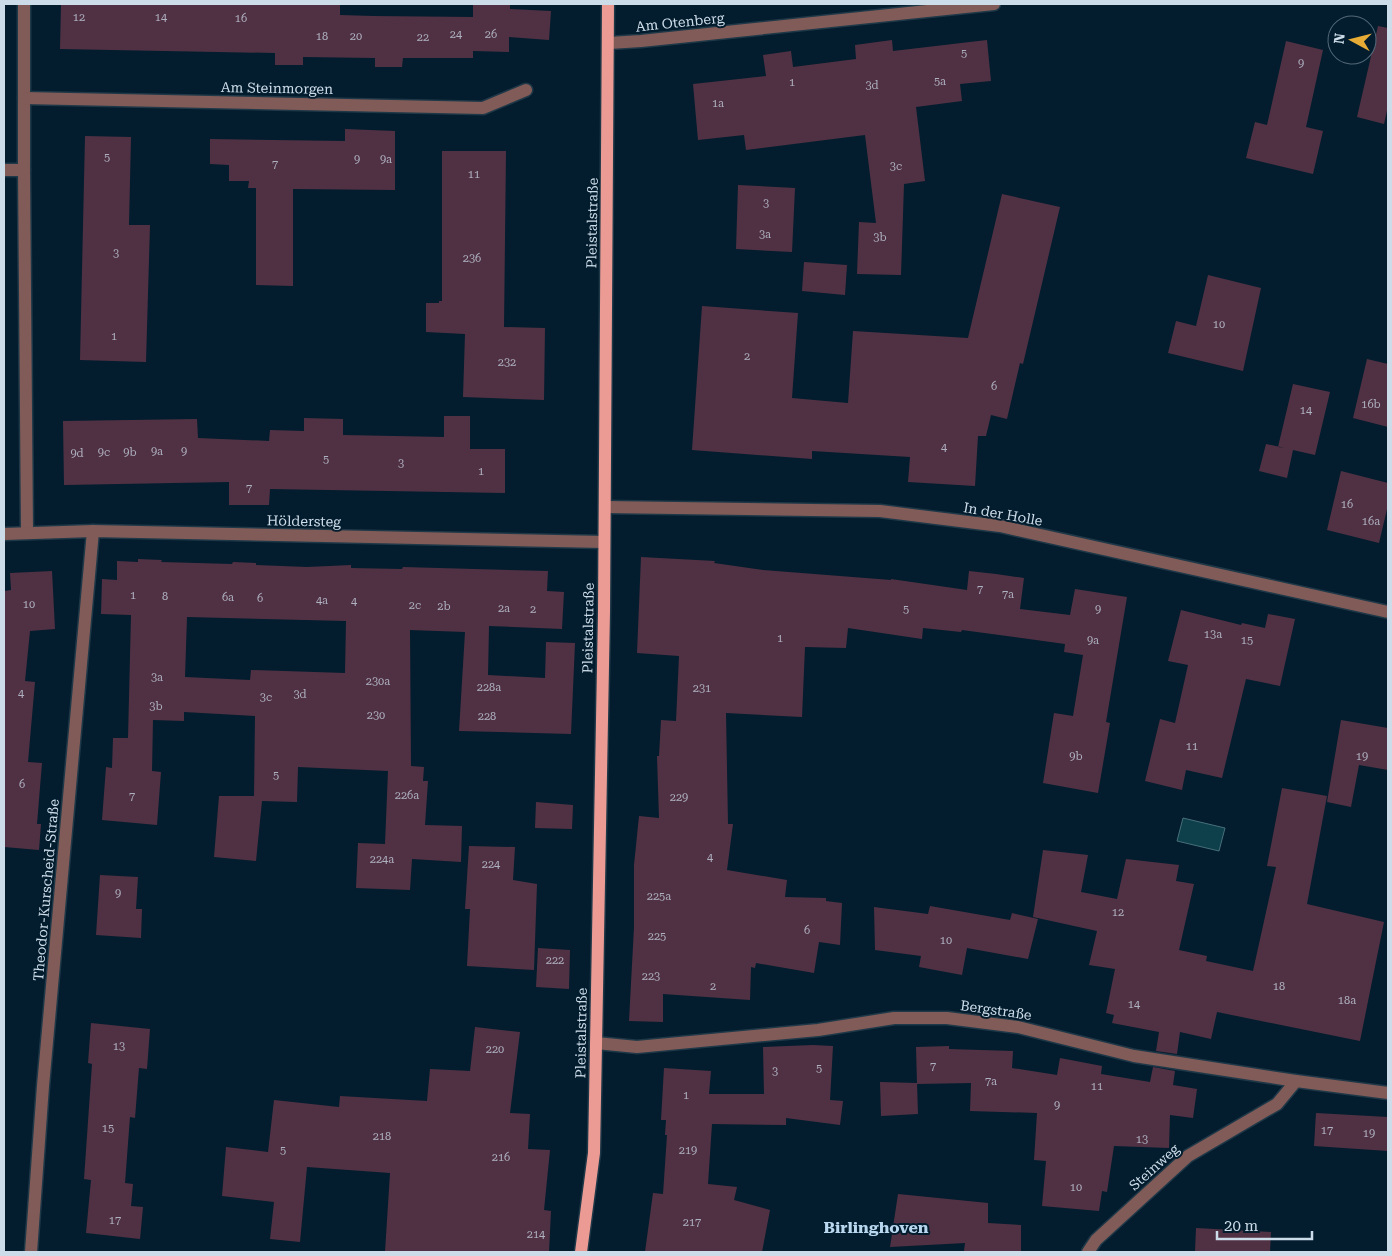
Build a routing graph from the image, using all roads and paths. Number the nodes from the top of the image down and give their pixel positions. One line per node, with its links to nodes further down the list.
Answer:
1 (24, 4): 6 (street)
2 (608, 4): 4 (main road, Pleistalstraße)
3 (994, 4): 4 (street, Am Otenberg)
4 (609, 43): 9 (main road, Pleistalstraße)
5 (526, 90): 6 (street, Am Steinmorgen)
6 (24, 98): 8 (street)
7 (4, 170): 8 (street)
8 (24, 170): 11 (street)
9 (605, 507): 13 (main road, Pleistalstraße); 14 (street, In der Holle)
10 (93, 531): 11 (street, Höldersteg); 13 (street, Höldersteg); 18 (street, Theodor-Kurscheid-Straße)
11 (27, 533): 12 (street, Höldersteg)
12 (4, 534)
13 (604, 542): 15 (main road, Pleistalstraße)
14 (1388, 612)
15 (596, 1043): 16 (street, Bergstraße); 19 (main road, Pleistalstraße)
16 (1296, 1081): 17 (street, Bergstraße); 20 (street, Steinweg)
17 (1388, 1093)
18 (31, 1252)
19 (581, 1252)
20 (1088, 1252)

